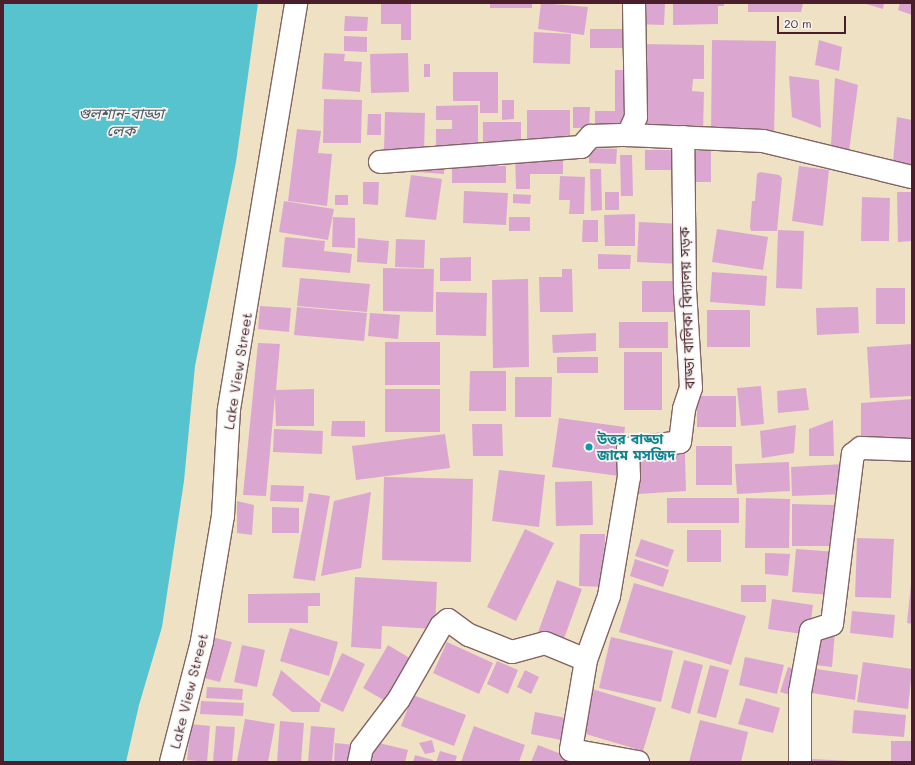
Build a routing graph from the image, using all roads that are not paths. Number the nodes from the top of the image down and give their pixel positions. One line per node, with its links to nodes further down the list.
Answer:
1 (296, 3): 9 (street, Lake View Street)
2 (634, 3): 3 (street)
3 (628, 135): 4 (street); 5 (street)
4 (683, 137): 6 (street); 8 (street, বাড্ডা বালিকা বিদ্যালয় সড়ক)
5 (380, 162)
6 (912, 177)
7 (912, 450): 12 (street)
8 (586, 660): 10 (street); 11 (street)
9 (171, 762)
10 (359, 762)
11 (638, 762)
12 (800, 762)

